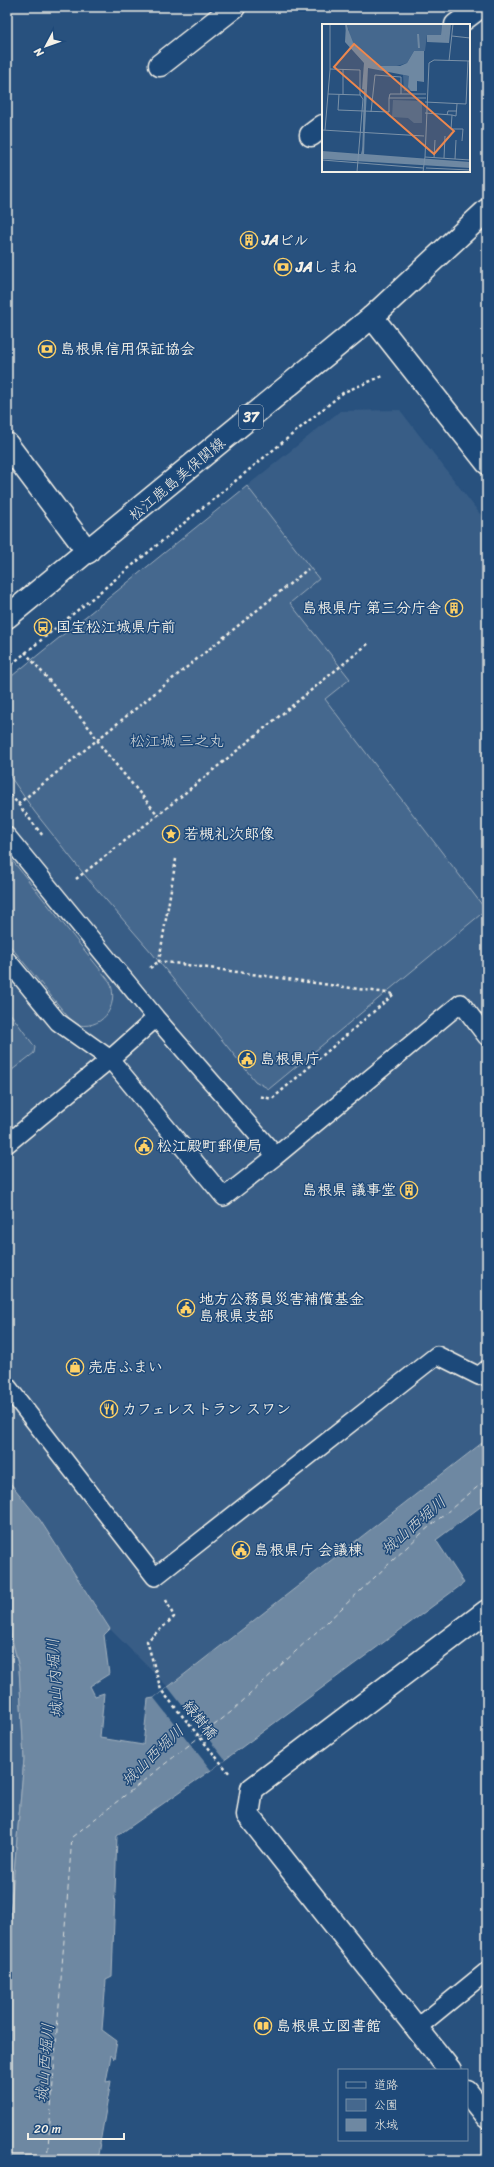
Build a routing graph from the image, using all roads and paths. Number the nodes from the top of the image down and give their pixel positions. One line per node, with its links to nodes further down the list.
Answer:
1 (234, 7): 4 (street)
2 (480, 7): 3 (street)
3 (457, 24)
4 (160, 65)
5 (487, 210): 6 (street, 松江鹿島美保関線 / 37)
6 (372, 317): 7 (street); 10 (street, 松江鹿島美保関線 / 37)
7 (410, 365): 9 (street); 14 (path)
8 (7, 444): 10 (street)
9 (487, 463)
10 (88, 552): 12 (street, 松江鹿島美保関線 / 37)
11 (308, 569): 16 (path)
12 (7, 616)
13 (369, 643): 19 (path)
14 (25, 652): 15 (path); 16 (path)
15 (7, 668)
16 (97, 740): 18 (path); 19 (path)
17 (7, 790): 18 (path)
18 (18, 804): 21 (path)
19 (158, 815): 24 (path)
20 (7, 836): 31 (lane)
21 (47, 841)
22 (176, 859): 27 (path)
23 (71, 873): 24 (path)
24 (76, 879): 25 (path)
25 (81, 885)
26 (7, 960): 33 (lane)
27 (159, 961): 29 (path); 34 (path)
28 (145, 962): 29 (path)
29 (150, 968): 30 (path)
30 (155, 974)
31 (156, 1018): 33 (lane); 36 (lane)
32 (487, 1037): 36 (lane)
33 (110, 1059): 35 (lane); 36 (lane)
34 (254, 1095)
35 (7, 1144)
36 (276, 1156)
37 (487, 1369): 39 (lane)
38 (7, 1386): 39 (lane)
39 (155, 1577): 41 (path, 緑樹橋)
40 (487, 1611): 43 (street)
41 (222, 1765)
42 (487, 1971): 43 (lane)
43 (417, 2028): 44 (street)
44 (449, 2069)
45 (468, 2093): 46 (street)
46 (487, 2117)

